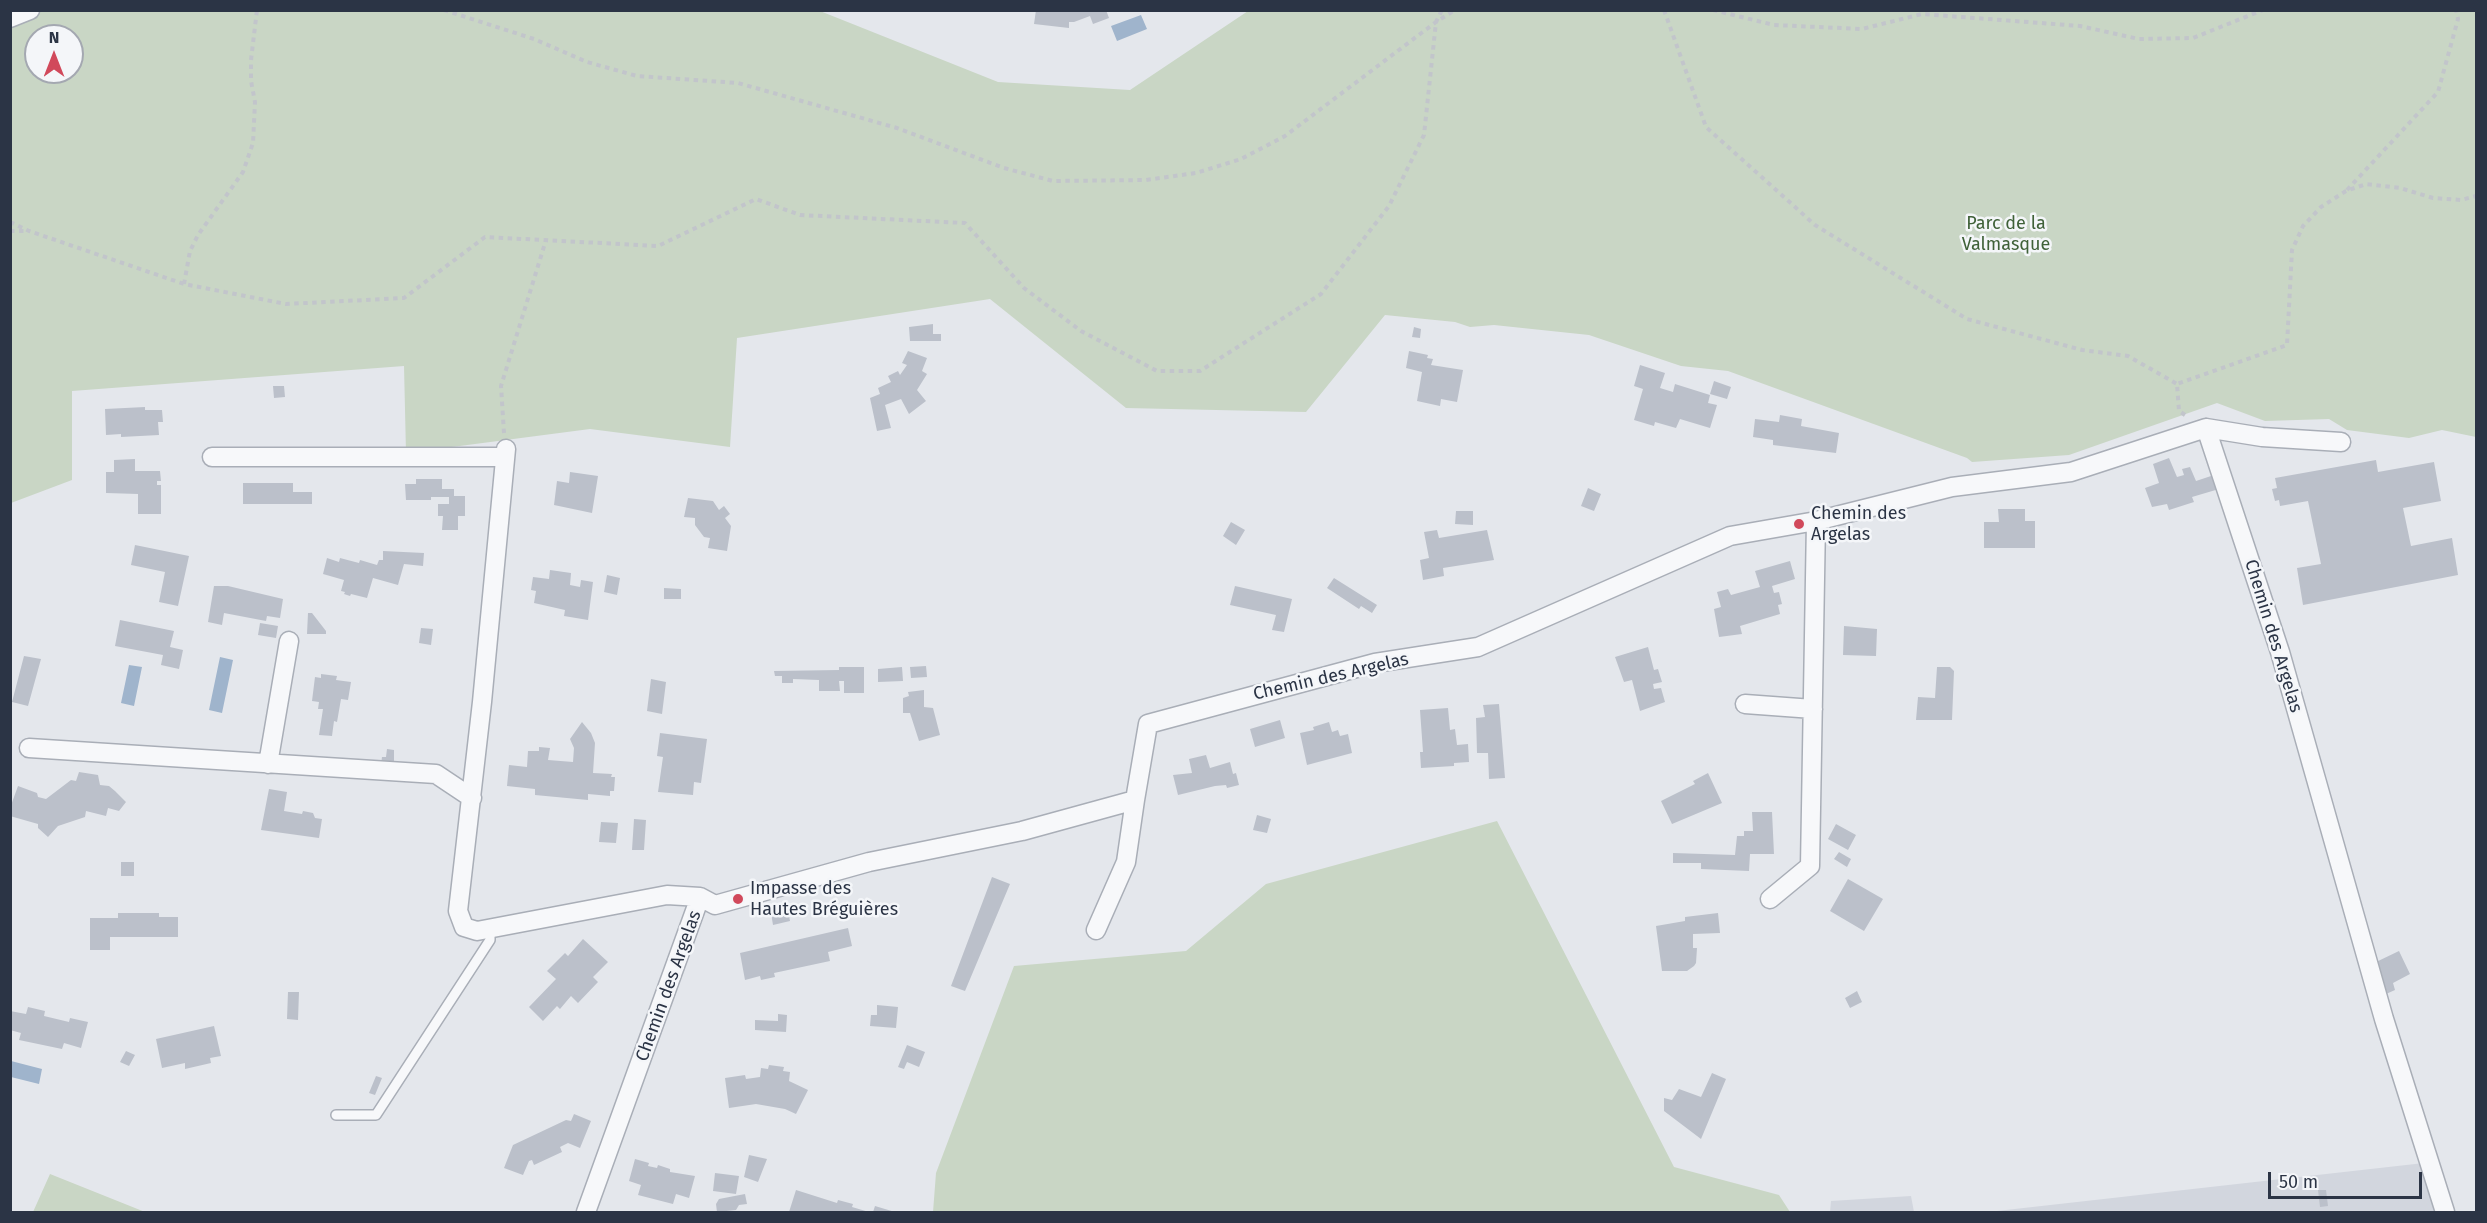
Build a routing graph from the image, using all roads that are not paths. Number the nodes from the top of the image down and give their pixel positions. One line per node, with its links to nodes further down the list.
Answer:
1 (30, 10): 2 (street)
2 (10, 18)
3 (2206, 428): 4 (street); 6 (street, Chemin des Argelas); 20 (street, Chemin des Argelas)
4 (2341, 442)
5 (212, 457): 12 (street)
6 (1816, 521): 9 (street); 13 (street, Chemin des Argelas)
7 (289, 641): 11 (street)
8 (1745, 704): 9 (street)
9 (1813, 709): 15 (street)
10 (29, 748): 11 (street)
11 (268, 764): 12 (street)
12 (472, 798): 16 (street)
13 (1136, 801): 14 (street, Chemin des Argelas); 17 (street)
14 (700, 897): 16 (street); 19 (street, Chemin des Argelas)
15 (1770, 899)
16 (490, 928): 18 (lane)
17 (1096, 930)
18 (336, 1115)
19 (586, 1212)
20 (2445, 1212)

